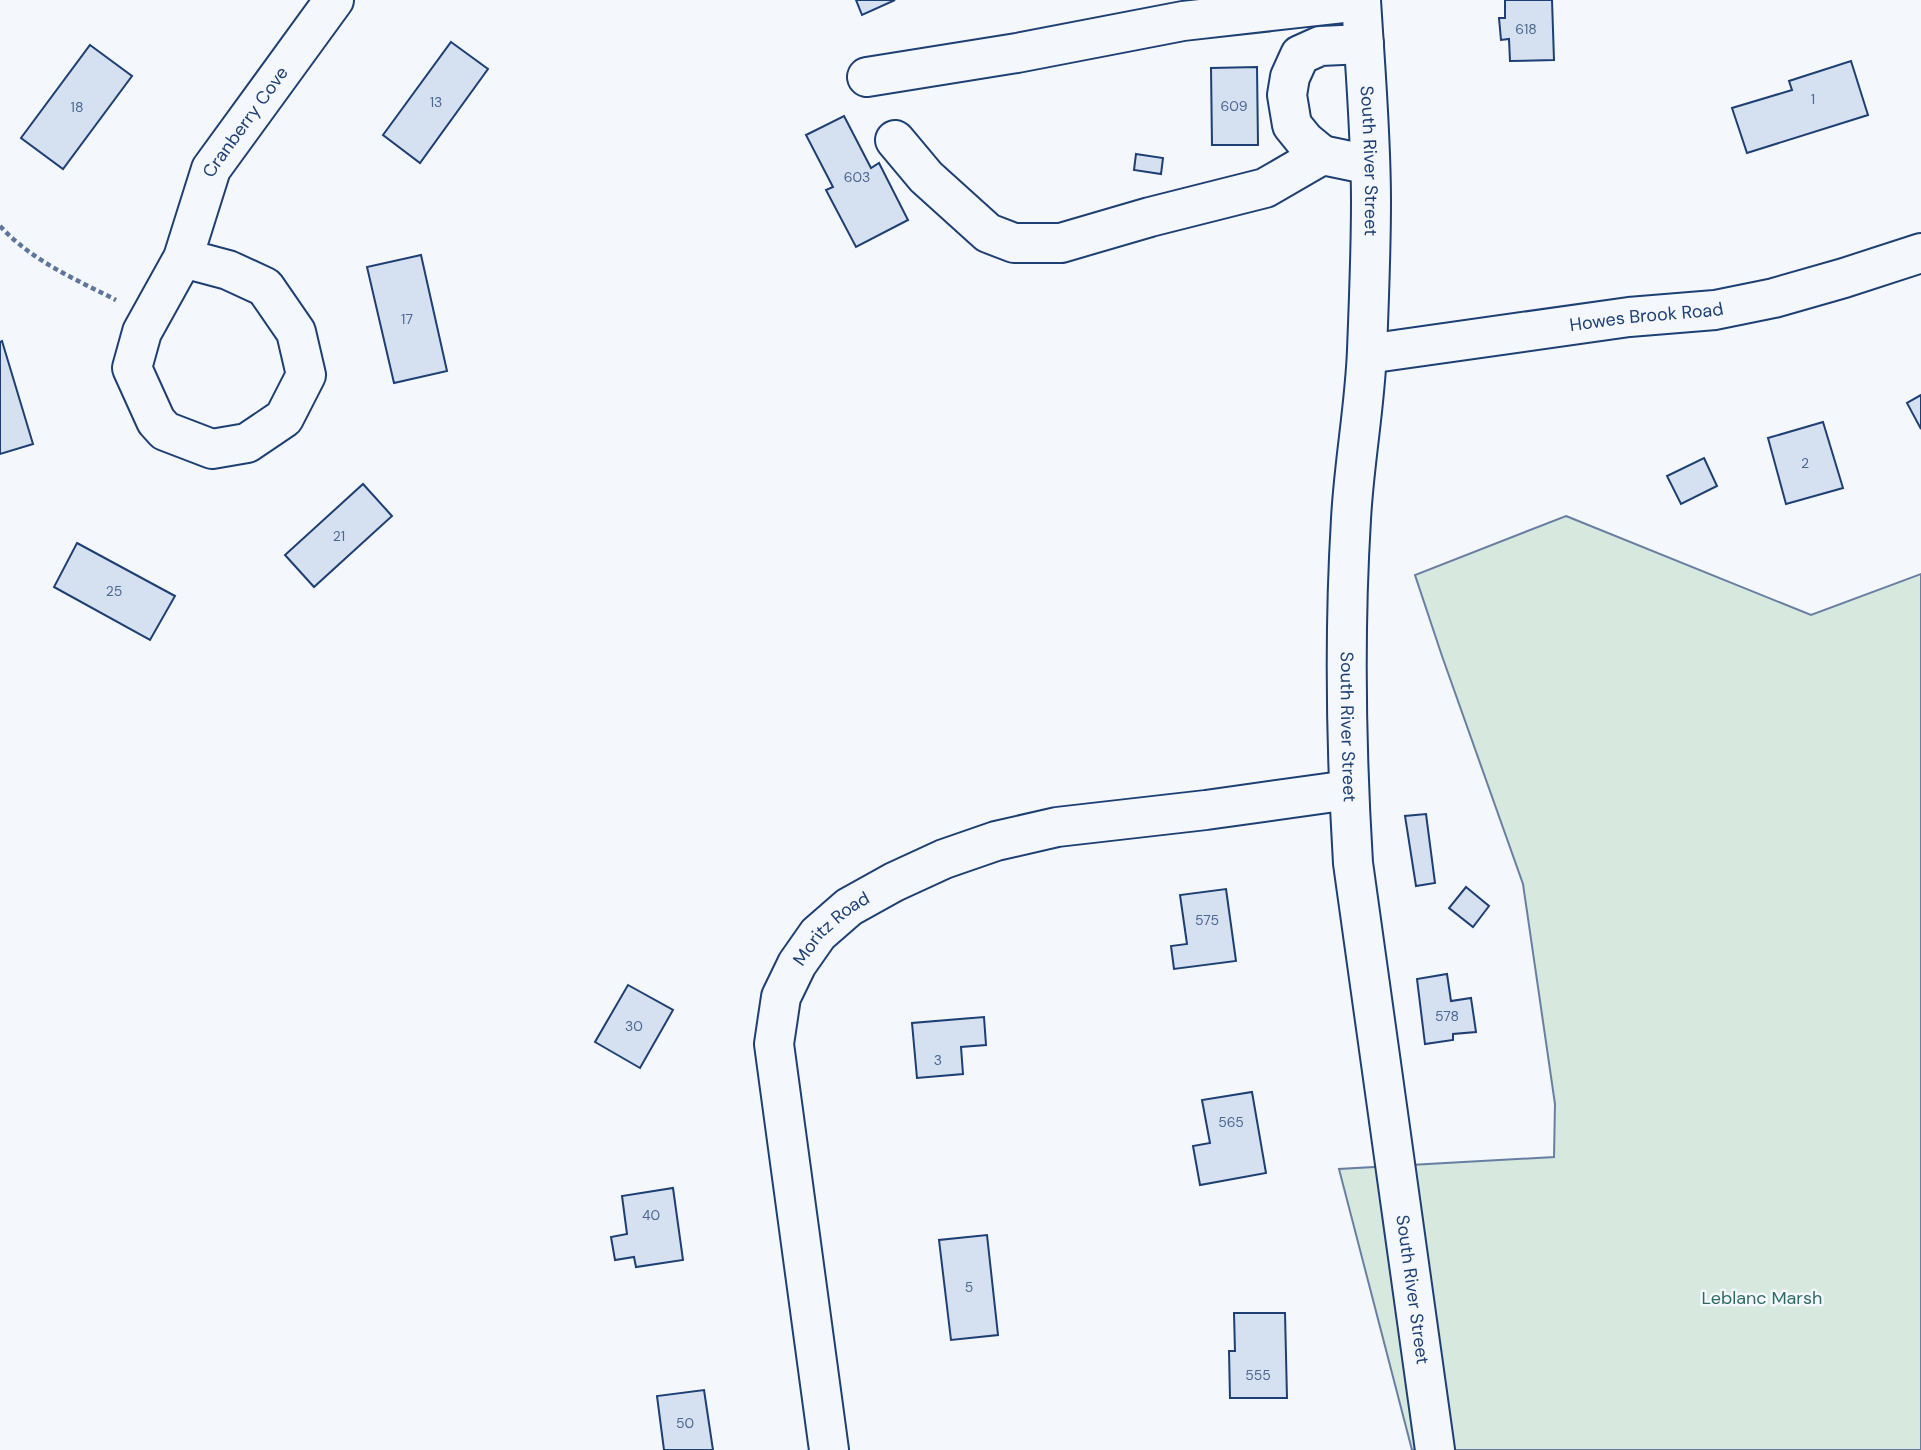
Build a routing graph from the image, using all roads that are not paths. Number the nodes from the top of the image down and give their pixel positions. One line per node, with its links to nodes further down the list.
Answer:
1 (334, 0): 9 (street, Cranberry Cove)
2 (1361, 0): 3 (street, South River Street); 4 (street)
3 (1364, 44): 6 (street); 7 (street, South River Street)
4 (867, 77)
5 (895, 140): 6 (street)
6 (1322, 155): 7 (street)
7 (1370, 165): 10 (street, South River Street)
8 (1921, 253): 10 (street, Howes Brook Road)
9 (183, 258): 9 (street, Cranberry Cove)
10 (1367, 354): 11 (street, South River Street)
11 (1349, 790): 12 (street, Moritz Road); 13 (street, South River Street)
12 (829, 1450)
13 (1435, 1450)

